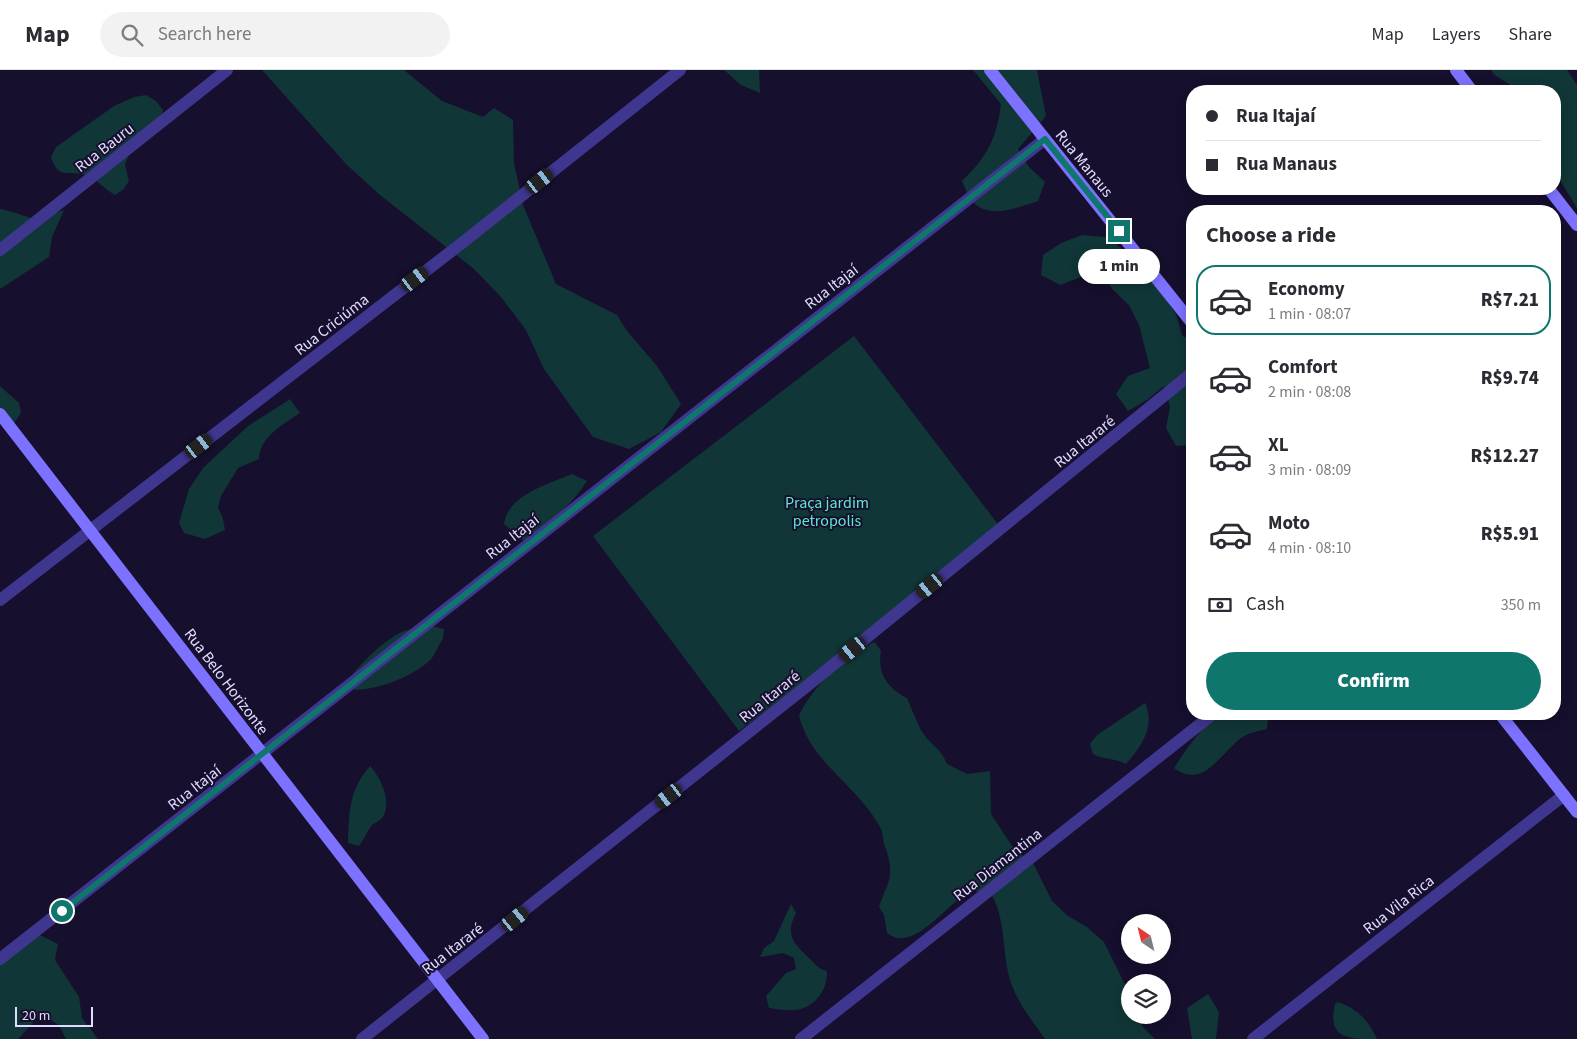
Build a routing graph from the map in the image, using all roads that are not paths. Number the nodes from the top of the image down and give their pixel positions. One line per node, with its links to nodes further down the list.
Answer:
1 (228, 70): 11 (street, Rua Bauru)
2 (680, 70): 15 (street, Rua Criciúma)
3 (990, 70): 6 (street, Rua Manaus)
4 (1456, 70): 5 (street)
5 (1467, 85)
6 (1045, 139): 12 (street, Rua Manaus); 19 (street, Rua Itajaí)
7 (1553, 195): 8 (street)
8 (1561, 205)
9 (1561, 205): 10 (street)
10 (1577, 225)
11 (0, 250)
12 (1186, 315)
13 (1186, 378): 23 (street, Rua Itararé)
14 (0, 414): 15 (street, Rua Belo Horizonte)
15 (90, 530): 16 (street, Rua Criciúma); 19 (street, Rua Belo Horizonte)
16 (0, 600)
17 (1205, 720): 26 (street, Rua Diamantina)
18 (1505, 720): 20 (street)
19 (262, 754): 22 (street, Rua Itajaí); 23 (street, Rua Belo Horizonte)
20 (1564, 795): 21 (street); 27 (street, Rua Vila Rica)
21 (1577, 812)
22 (0, 959)
23 (438, 980): 24 (street, Rua Itararé); 25 (street, Rua Belo Horizonte)
24 (362, 1039)
25 (483, 1039)
26 (800, 1039)
27 (1253, 1039)

